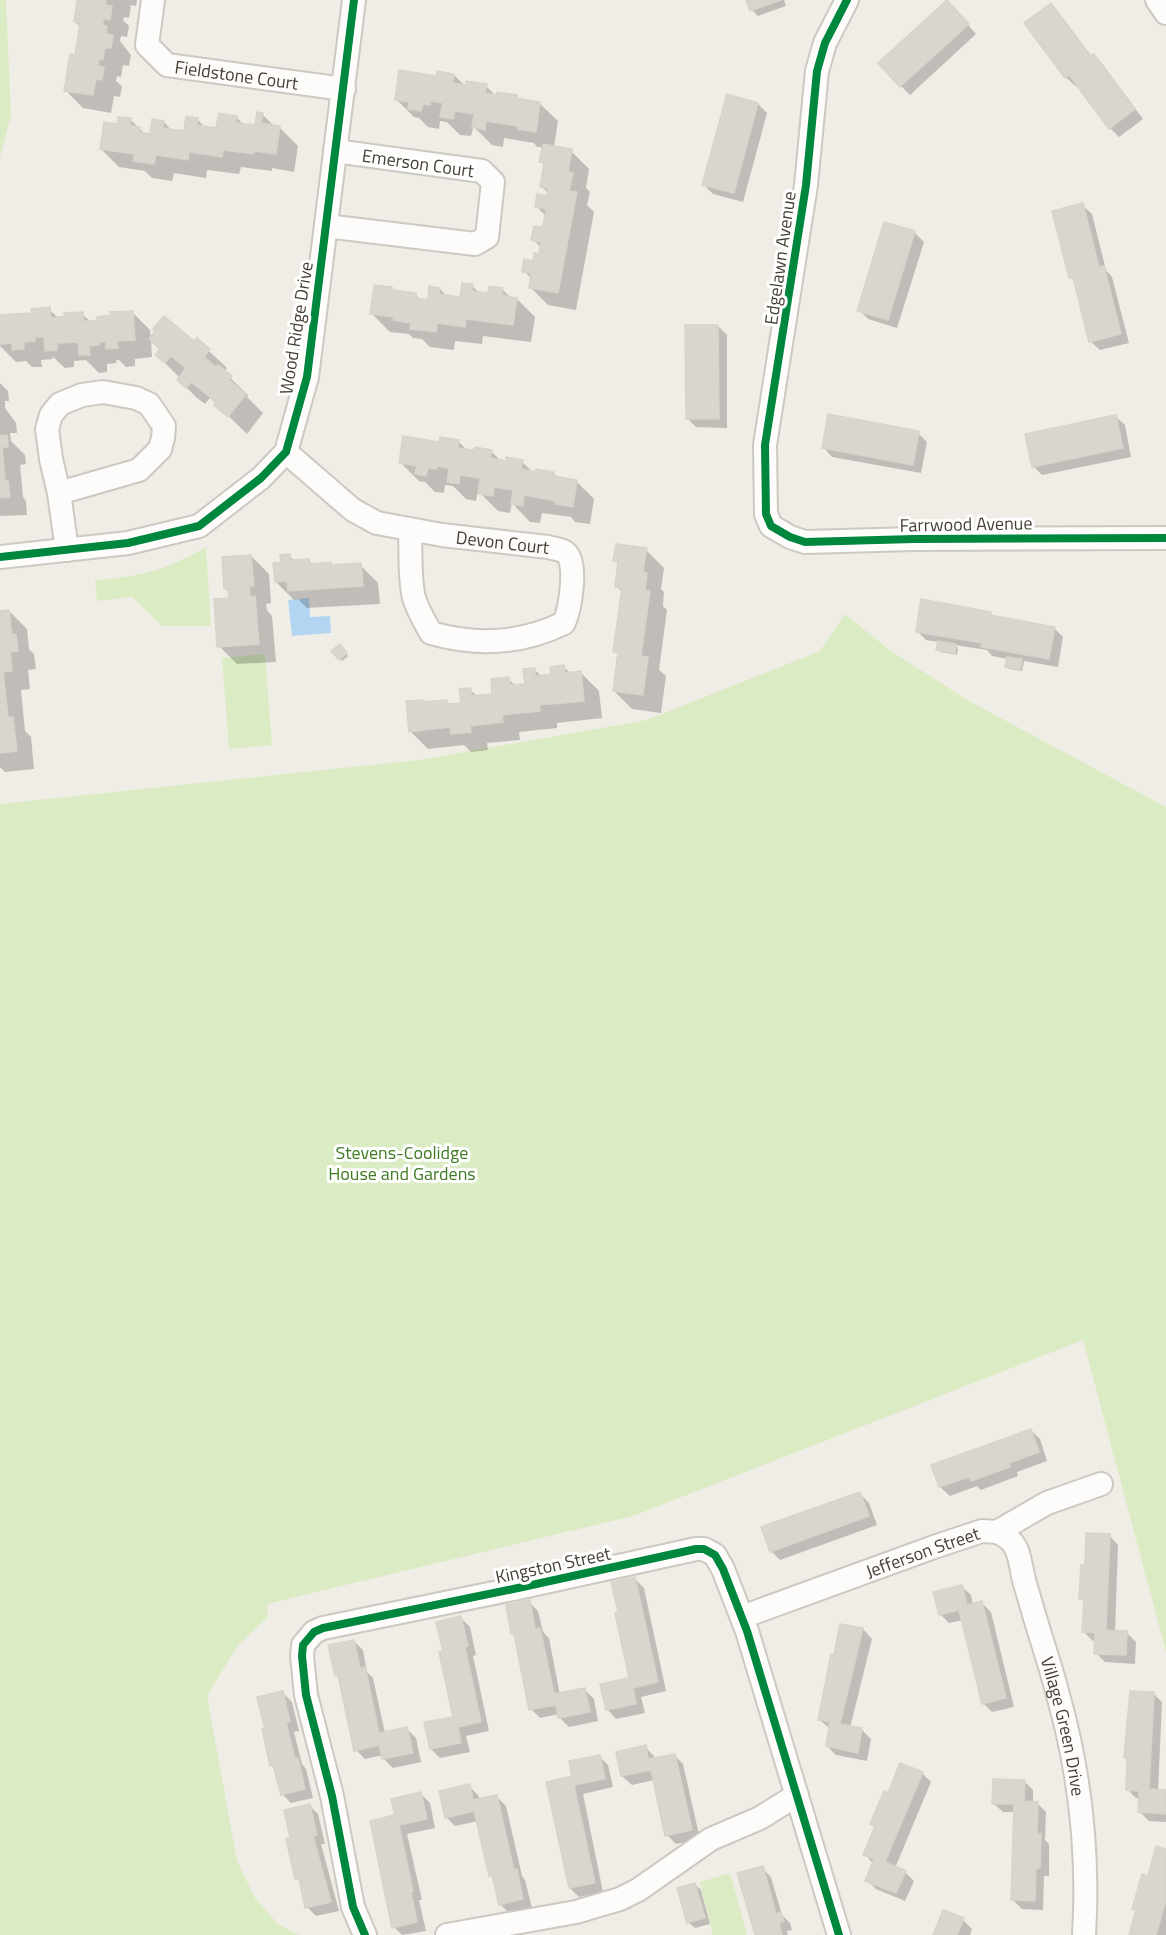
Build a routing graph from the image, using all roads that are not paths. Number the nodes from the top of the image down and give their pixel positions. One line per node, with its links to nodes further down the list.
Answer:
1 (153, 0): 6 (street, Fieldstone Court)
2 (354, 0): 6 (street, Wood Ridge Drive)
3 (847, 0): 11 (street, Edgelawn Avenue)
4 (1157, 0): 5 (street)
5 (1166, 13)
6 (344, 89): 7 (street, Wood Ridge Drive)
7 (335, 151): 8 (street, Wood Ridge Drive); 8 (street, Emerson Court)
8 (326, 226): 9 (street, Wood Ridge Drive)
9 (286, 452): 12 (street, Devon Court); 14 (street, Wood Ridge Drive)
10 (59, 493): 10 (street); 14 (street)
11 (771, 526): 13 (street, Farrwood Avenue)
12 (410, 531): 12 (street, Devon Court)
13 (1166, 538)
14 (67, 550): 15 (street, Wood Ridge Drive)
15 (0, 557)
16 (1101, 1484): 17 (street, Jefferson Street)
17 (997, 1532): 18 (street, Jefferson Street); 23 (street, Village Green Drive)
18 (742, 1617): 19 (street, Kingston Street); 20 (street, Kingston Street)
19 (797, 1795): 21 (street); 22 (street, Kingston Street)
20 (365, 1935)
21 (447, 1935)
22 (839, 1935)
23 (1084, 1935)

